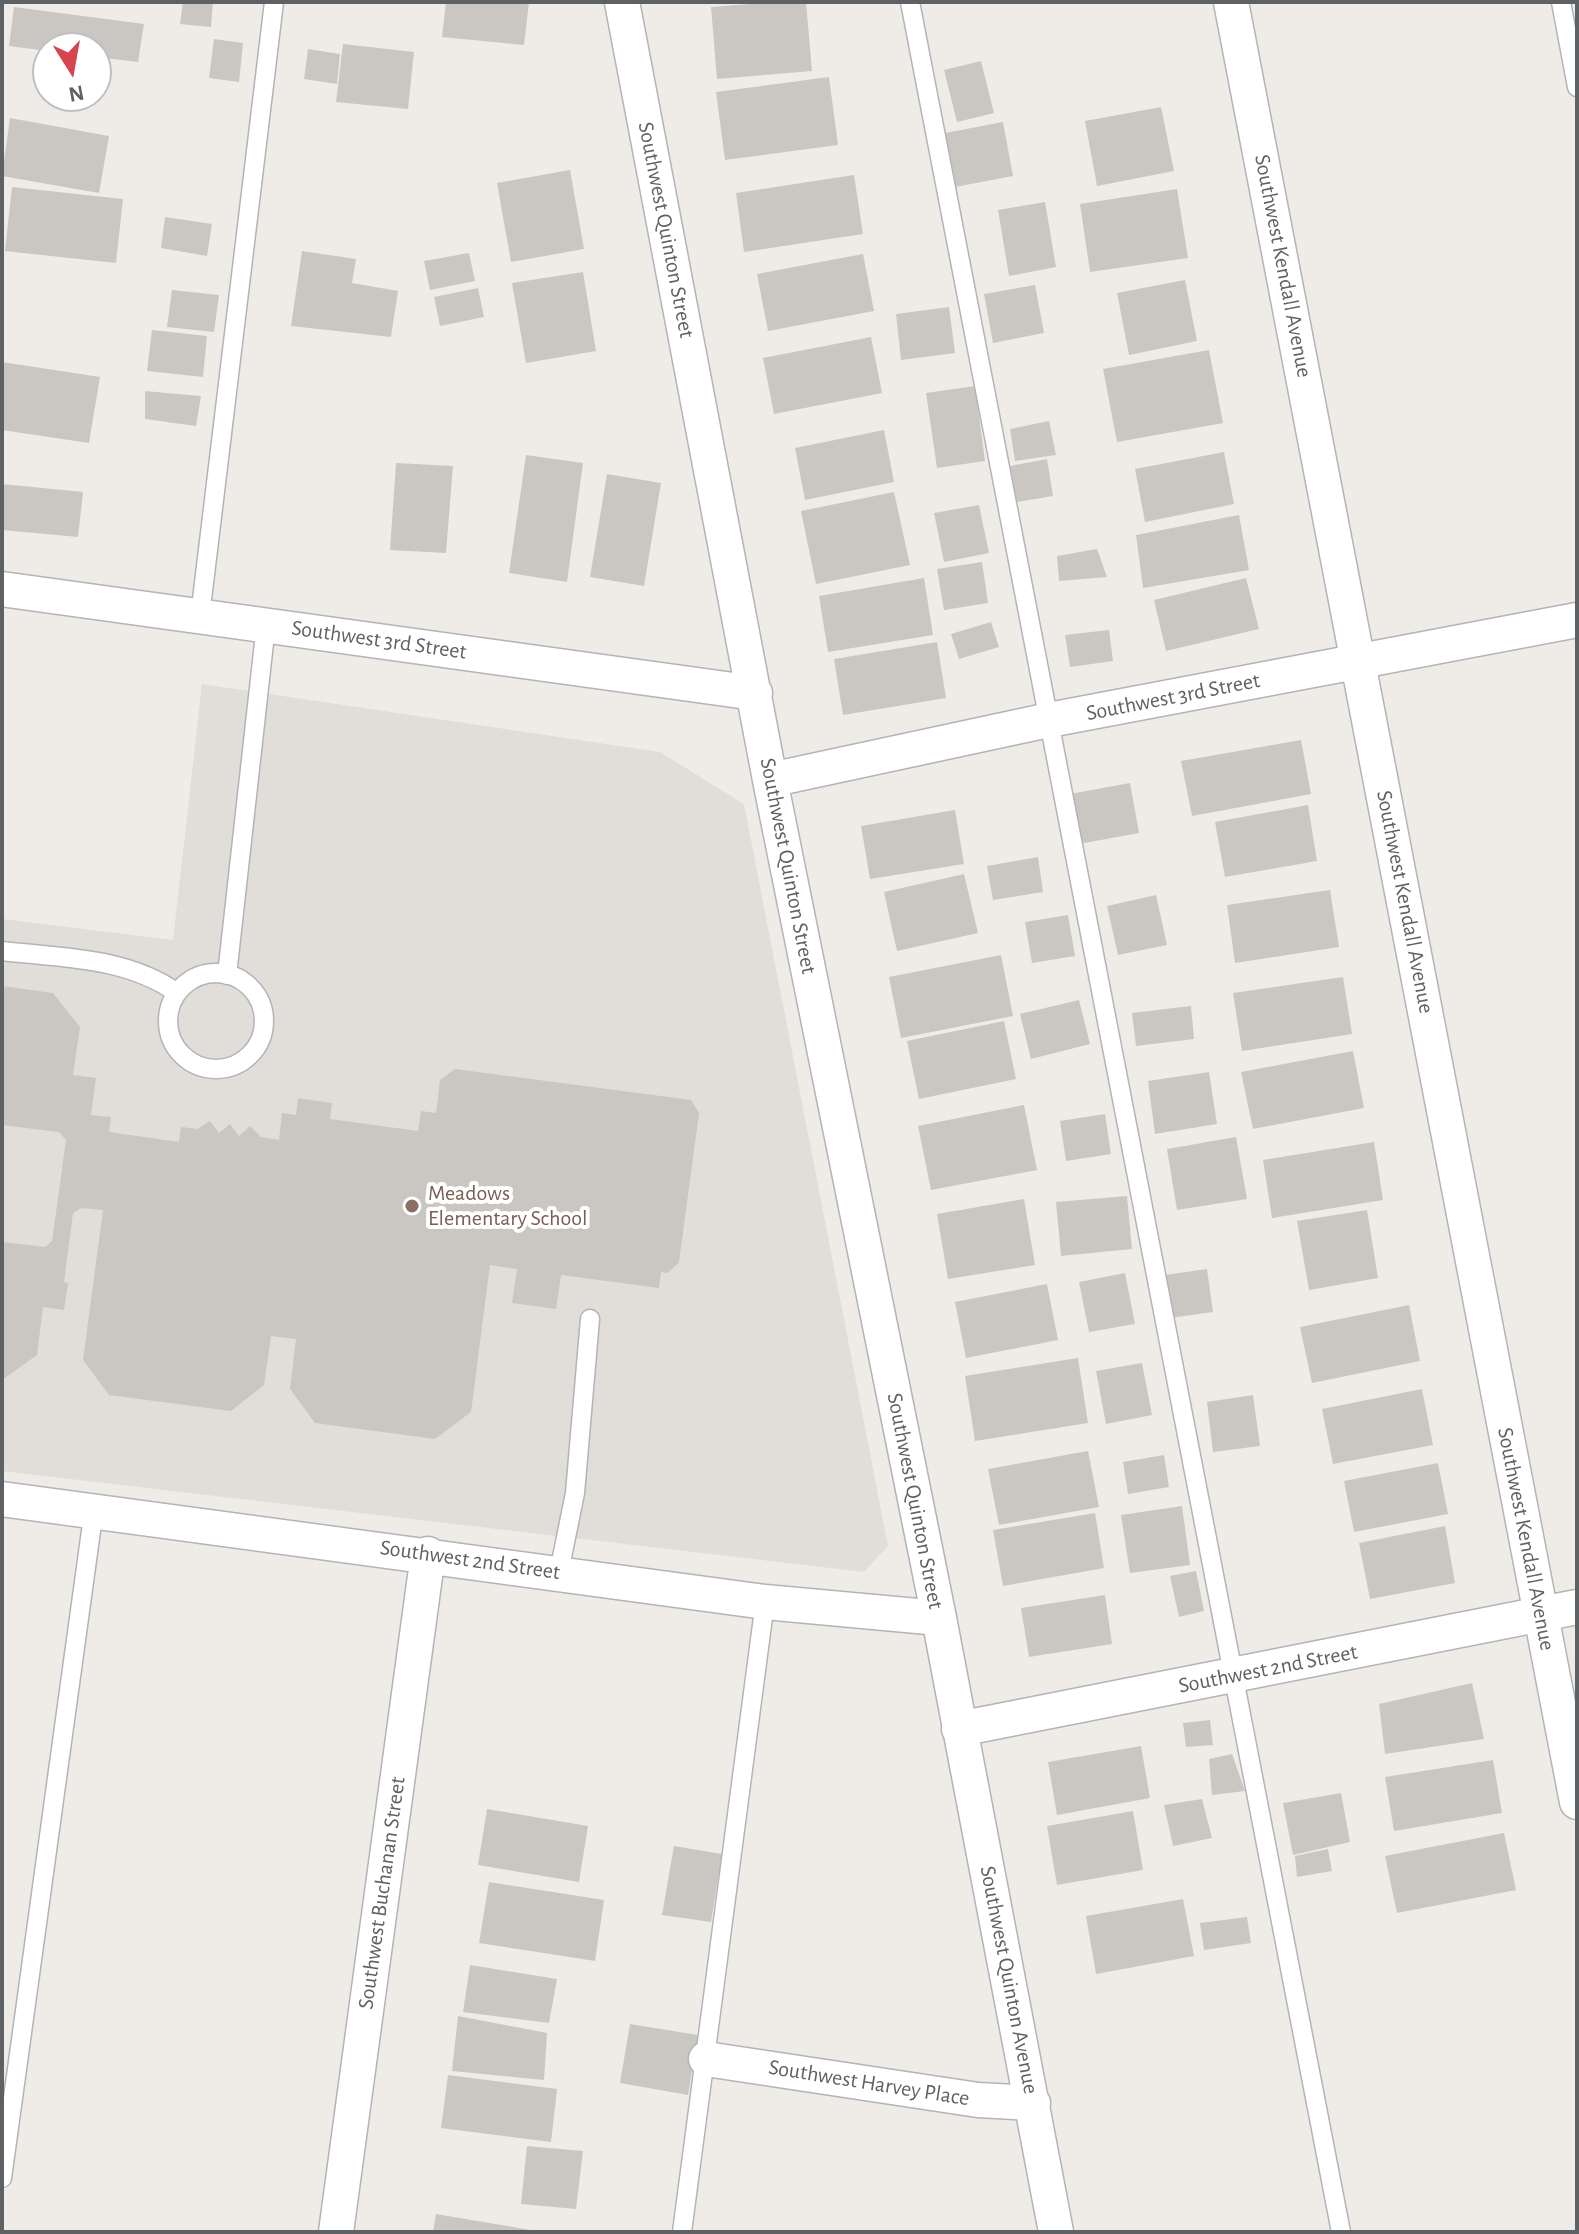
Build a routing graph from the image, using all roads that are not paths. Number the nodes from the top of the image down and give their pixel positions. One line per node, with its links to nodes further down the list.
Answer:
1 (274, 2): 8 (lane)
2 (622, 2): 12 (street, Southwest Quinton Street)
3 (910, 2): 13 (lane)
4 (1231, 2): 11 (street, Southwest Kendall Avenue)
5 (1561, 2): 6 (lane)
6 (1577, 87)
7 (2, 589): 8 (street, Southwest 3rd Street)
8 (200, 616): 10 (street, Southwest 3rd Street)
9 (1577, 620): 11 (street, Southwest 3rd Street)
10 (266, 625): 12 (street, Southwest 3rd Street); 16 (lane)
11 (1360, 662): 13 (street, Southwest 3rd Street); 25 (street, Southwest Kendall Avenue)
12 (755, 693): 14 (street, Southwest Quinton Street)
13 (1049, 720): 14 (street, Southwest 3rd Street); 27 (lane)
14 (770, 780): 26 (street, Southwest Quinton Street)
15 (2, 951): 17 (lane)
16 (227, 975): 17 (lane); 17 (lane)
17 (177, 993)
18 (590, 1319): 22 (lane)
19 (2, 1499): 20 (street, Southwest 2nd Street)
20 (94, 1509): 21 (street, Southwest 2nd Street); 32 (lane)
21 (428, 1554): 22 (street, Southwest 2nd Street); 33 (street, Southwest Buchanan Street)
22 (559, 1572): 23 (street, Southwest 2nd Street)
23 (765, 1602): 26 (street, Southwest 2nd Street); 30 (lane)
24 (1577, 1607): 25 (street, Southwest 2nd Street)
25 (1540, 1614): 27 (street, Southwest 2nd Street); 29 (street, Southwest Kendall Avenue)
26 (939, 1618): 28 (street, Southwest Quinton Street)
27 (1234, 1676): 28 (street, Southwest 2nd Street); 36 (lane)
28 (959, 1729): 31 (street, Southwest Quinton Avenue)
29 (1577, 1802)
30 (706, 2059): 31 (street, Southwest Harvey Place); 34 (lane)
31 (1033, 2103): 35 (street, Southwest Quinton Avenue)
32 (2, 2178)
33 (336, 2232)
34 (682, 2232)
35 (1056, 2232)
36 (1341, 2232)

